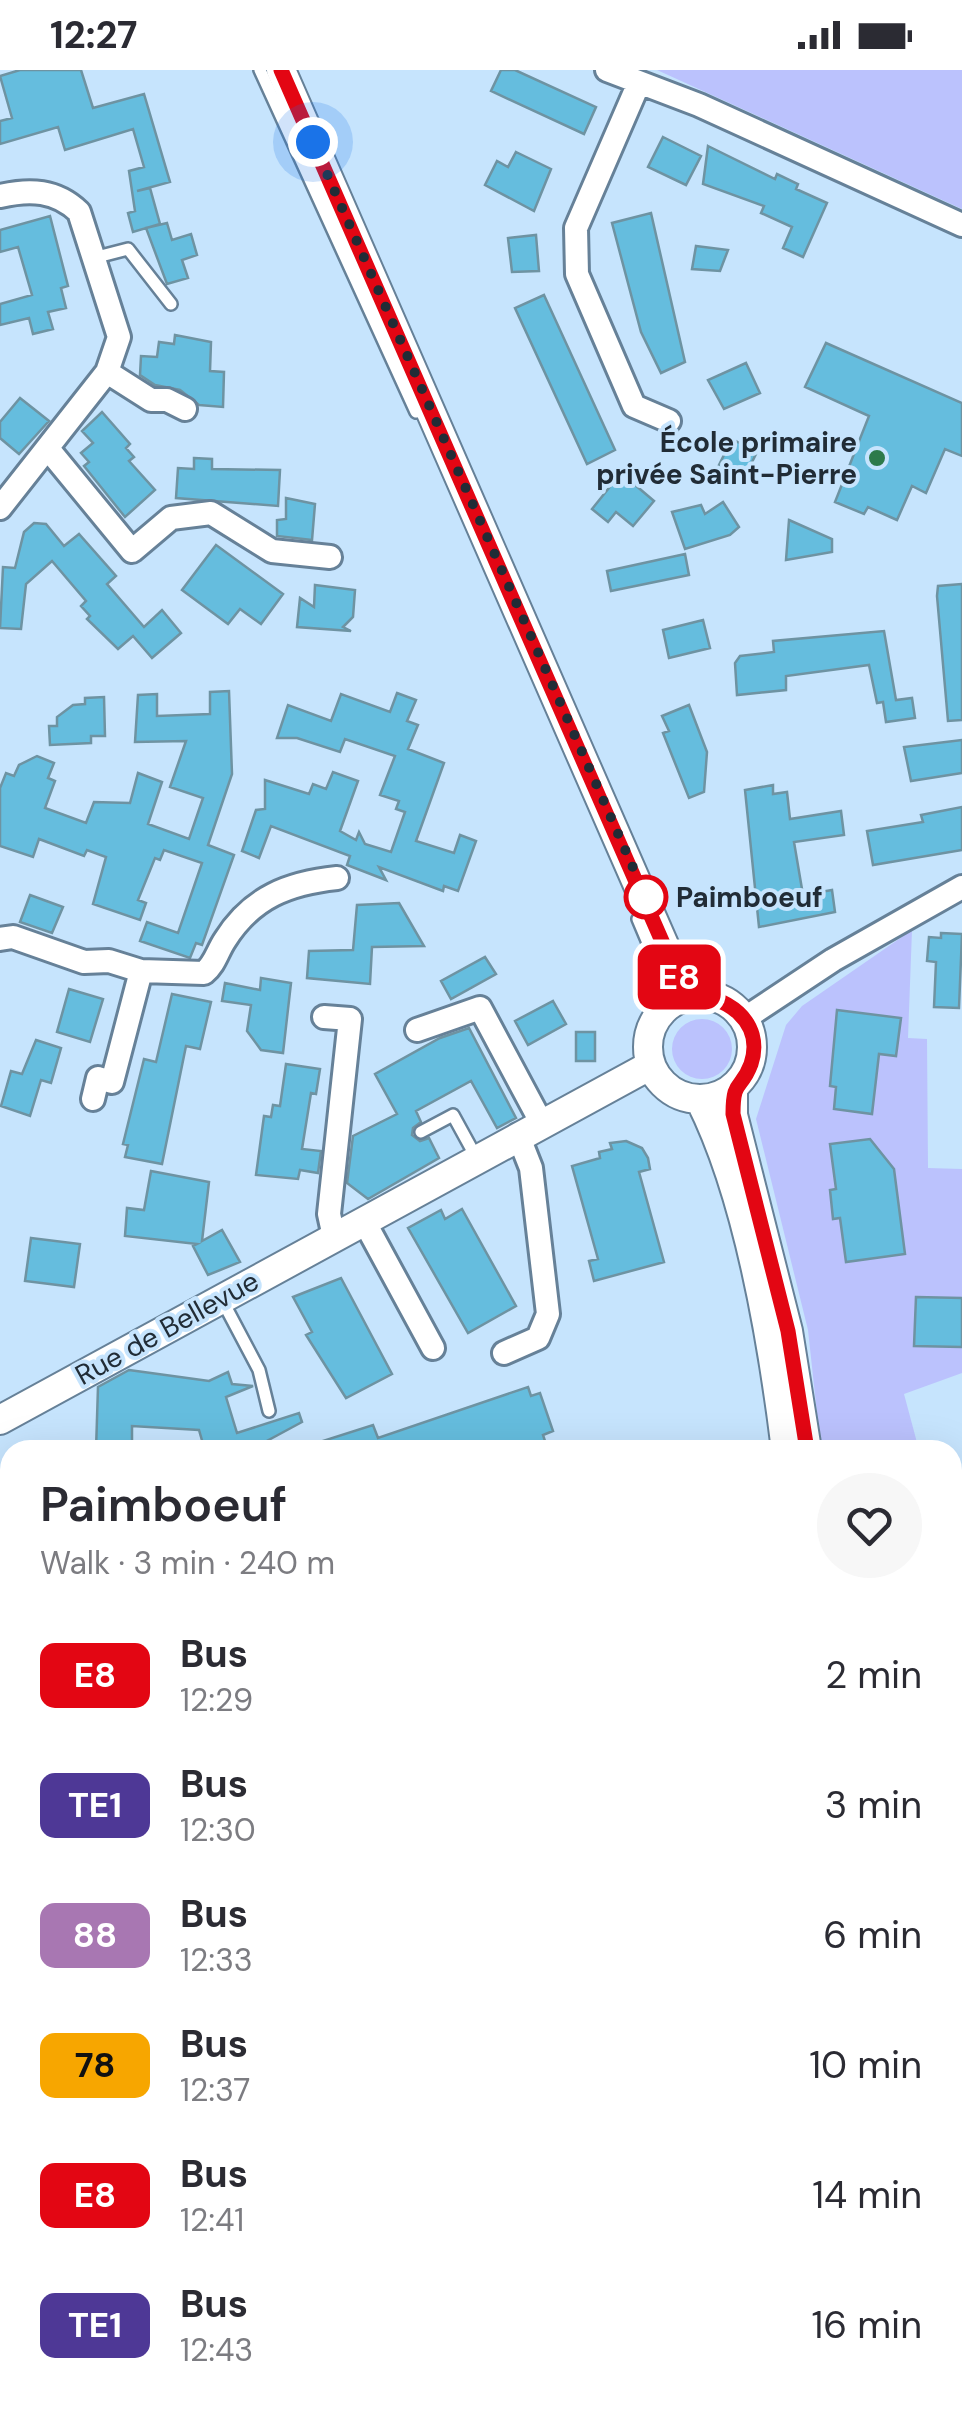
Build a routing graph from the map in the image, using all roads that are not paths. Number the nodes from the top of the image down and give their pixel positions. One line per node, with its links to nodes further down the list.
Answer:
1 (260, 70): 19 (lane)
2 (281, 70): 19 (street)
3 (607, 70): 4 (street)
4 (638, 84): 6 (street); 11 (street)
5 (0, 196): 7 (street)
6 (962, 224)
7 (97, 258): 8 (lane); 9 (street)
8 (170, 304)
9 (107, 372): 10 (street); 12 (street)
10 (184, 409)
11 (668, 421)
12 (49, 450): 13 (street); 14 (street)
13 (0, 508)
14 (320, 557)
15 (337, 878): 18 (street)
16 (962, 886): 21 (street)
17 (0, 939): 18 (street)
18 (140, 971): 25 (street)
19 (680, 999): 21 (street); 23 (street)
20 (324, 1016): 31 (street)
21 (744, 1019): 24 (street)
22 (417, 1030): 27 (street)
23 (651, 1065): 26 (street); 27 (street, Rue de Bellevue)
24 (732, 1090): 26 (street); 38 (street)
25 (93, 1099)
26 (700, 1100): 37 (street)
27 (530, 1128): 29 (street, Rue de Bellevue); 34 (street)
28 (421, 1132): 29 (lane)
29 (476, 1157): 30 (street, Rue de Bellevue)
30 (364, 1221): 31 (street, Rue de Bellevue); 33 (street)
31 (334, 1237): 32 (street, Rue de Bellevue)
32 (220, 1296): 35 (lane); 36 (street, Rue de Bellevue)
33 (433, 1348)
34 (504, 1353)
35 (269, 1412)
36 (0, 1420)
37 (784, 1440)
38 (806, 1440)

